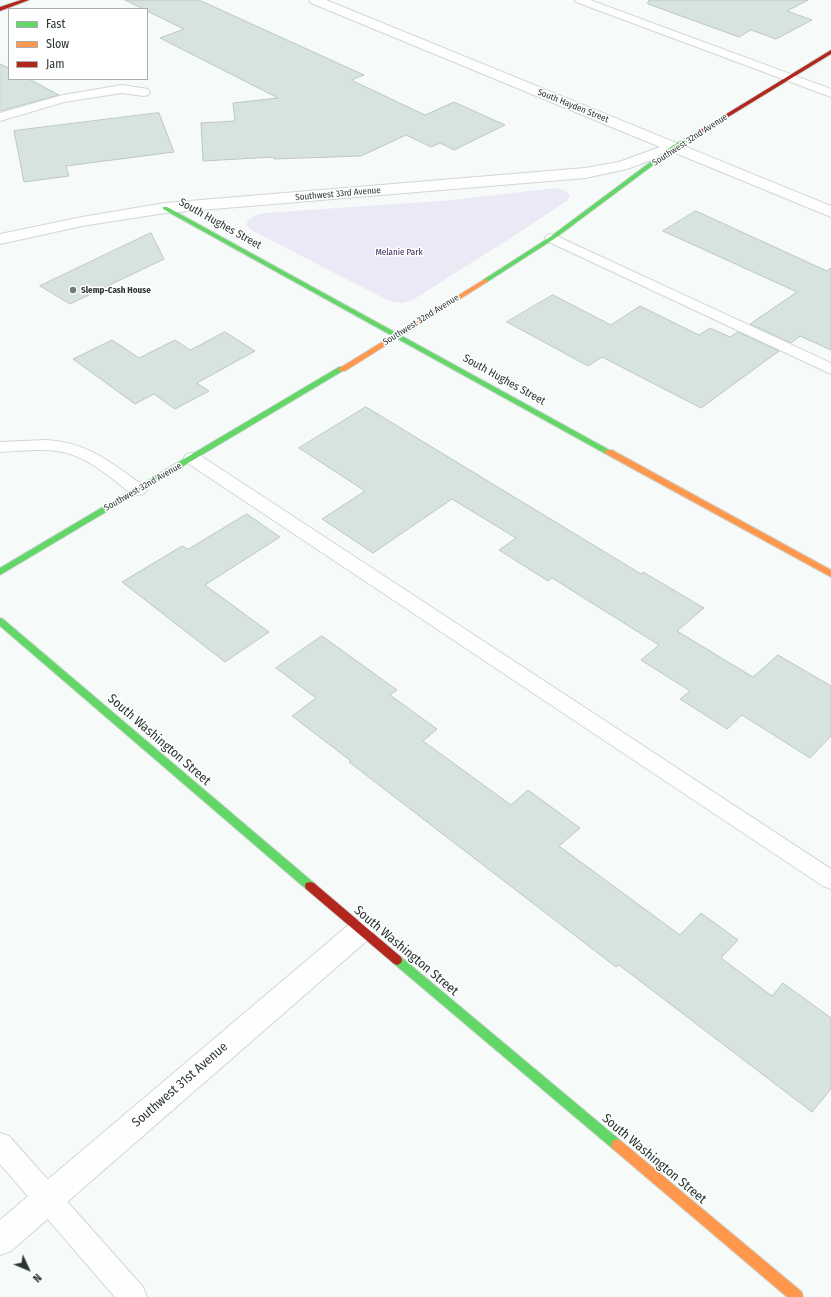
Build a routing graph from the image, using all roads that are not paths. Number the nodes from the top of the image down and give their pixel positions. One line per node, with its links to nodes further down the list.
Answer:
1 (26, 0): 4 (street)
2 (315, 0): 10 (street, South Hayden Street)
3 (580, 0): 6 (lane)
4 (0, 9)
5 (831, 52): 6 (street, Southwest 32nd Avenue)
6 (790, 78): 8 (lane); 10 (street, Southwest 32nd Avenue)
7 (144, 92): 9 (lane)
8 (831, 93)
9 (0, 117)
10 (674, 147): 11 (street, Southwest 33rd Avenue); 12 (street, South Hayden Street); 13 (street, Southwest 32nd Avenue)
11 (165, 208): 14 (street, Southwest 33rd Avenue); 15 (street, South Hughes Street)
12 (831, 212)
13 (552, 238): 15 (street, Southwest 32nd Avenue); 16 (lane)
14 (0, 239)
15 (399, 335): 18 (street, Southwest 32nd Avenue); 21 (street, South Hughes Street)
16 (831, 369)
17 (0, 448): 19 (lane)
18 (192, 458): 19 (street, Southwest 32nd Avenue); 23 (lane)
19 (138, 490): 20 (street, Southwest 32nd Avenue)
20 (0, 572)
21 (831, 574)
22 (0, 621): 24 (street, South Washington Street)
23 (831, 880)
24 (361, 930): 26 (street, Southwest 31st Avenue); 29 (street, South Washington Street)
25 (0, 1145): 26 (lane)
26 (47, 1200): 27 (street, Southwest 31st Avenue); 28 (lane)
27 (0, 1240)
28 (133, 1297)
29 (797, 1297)

